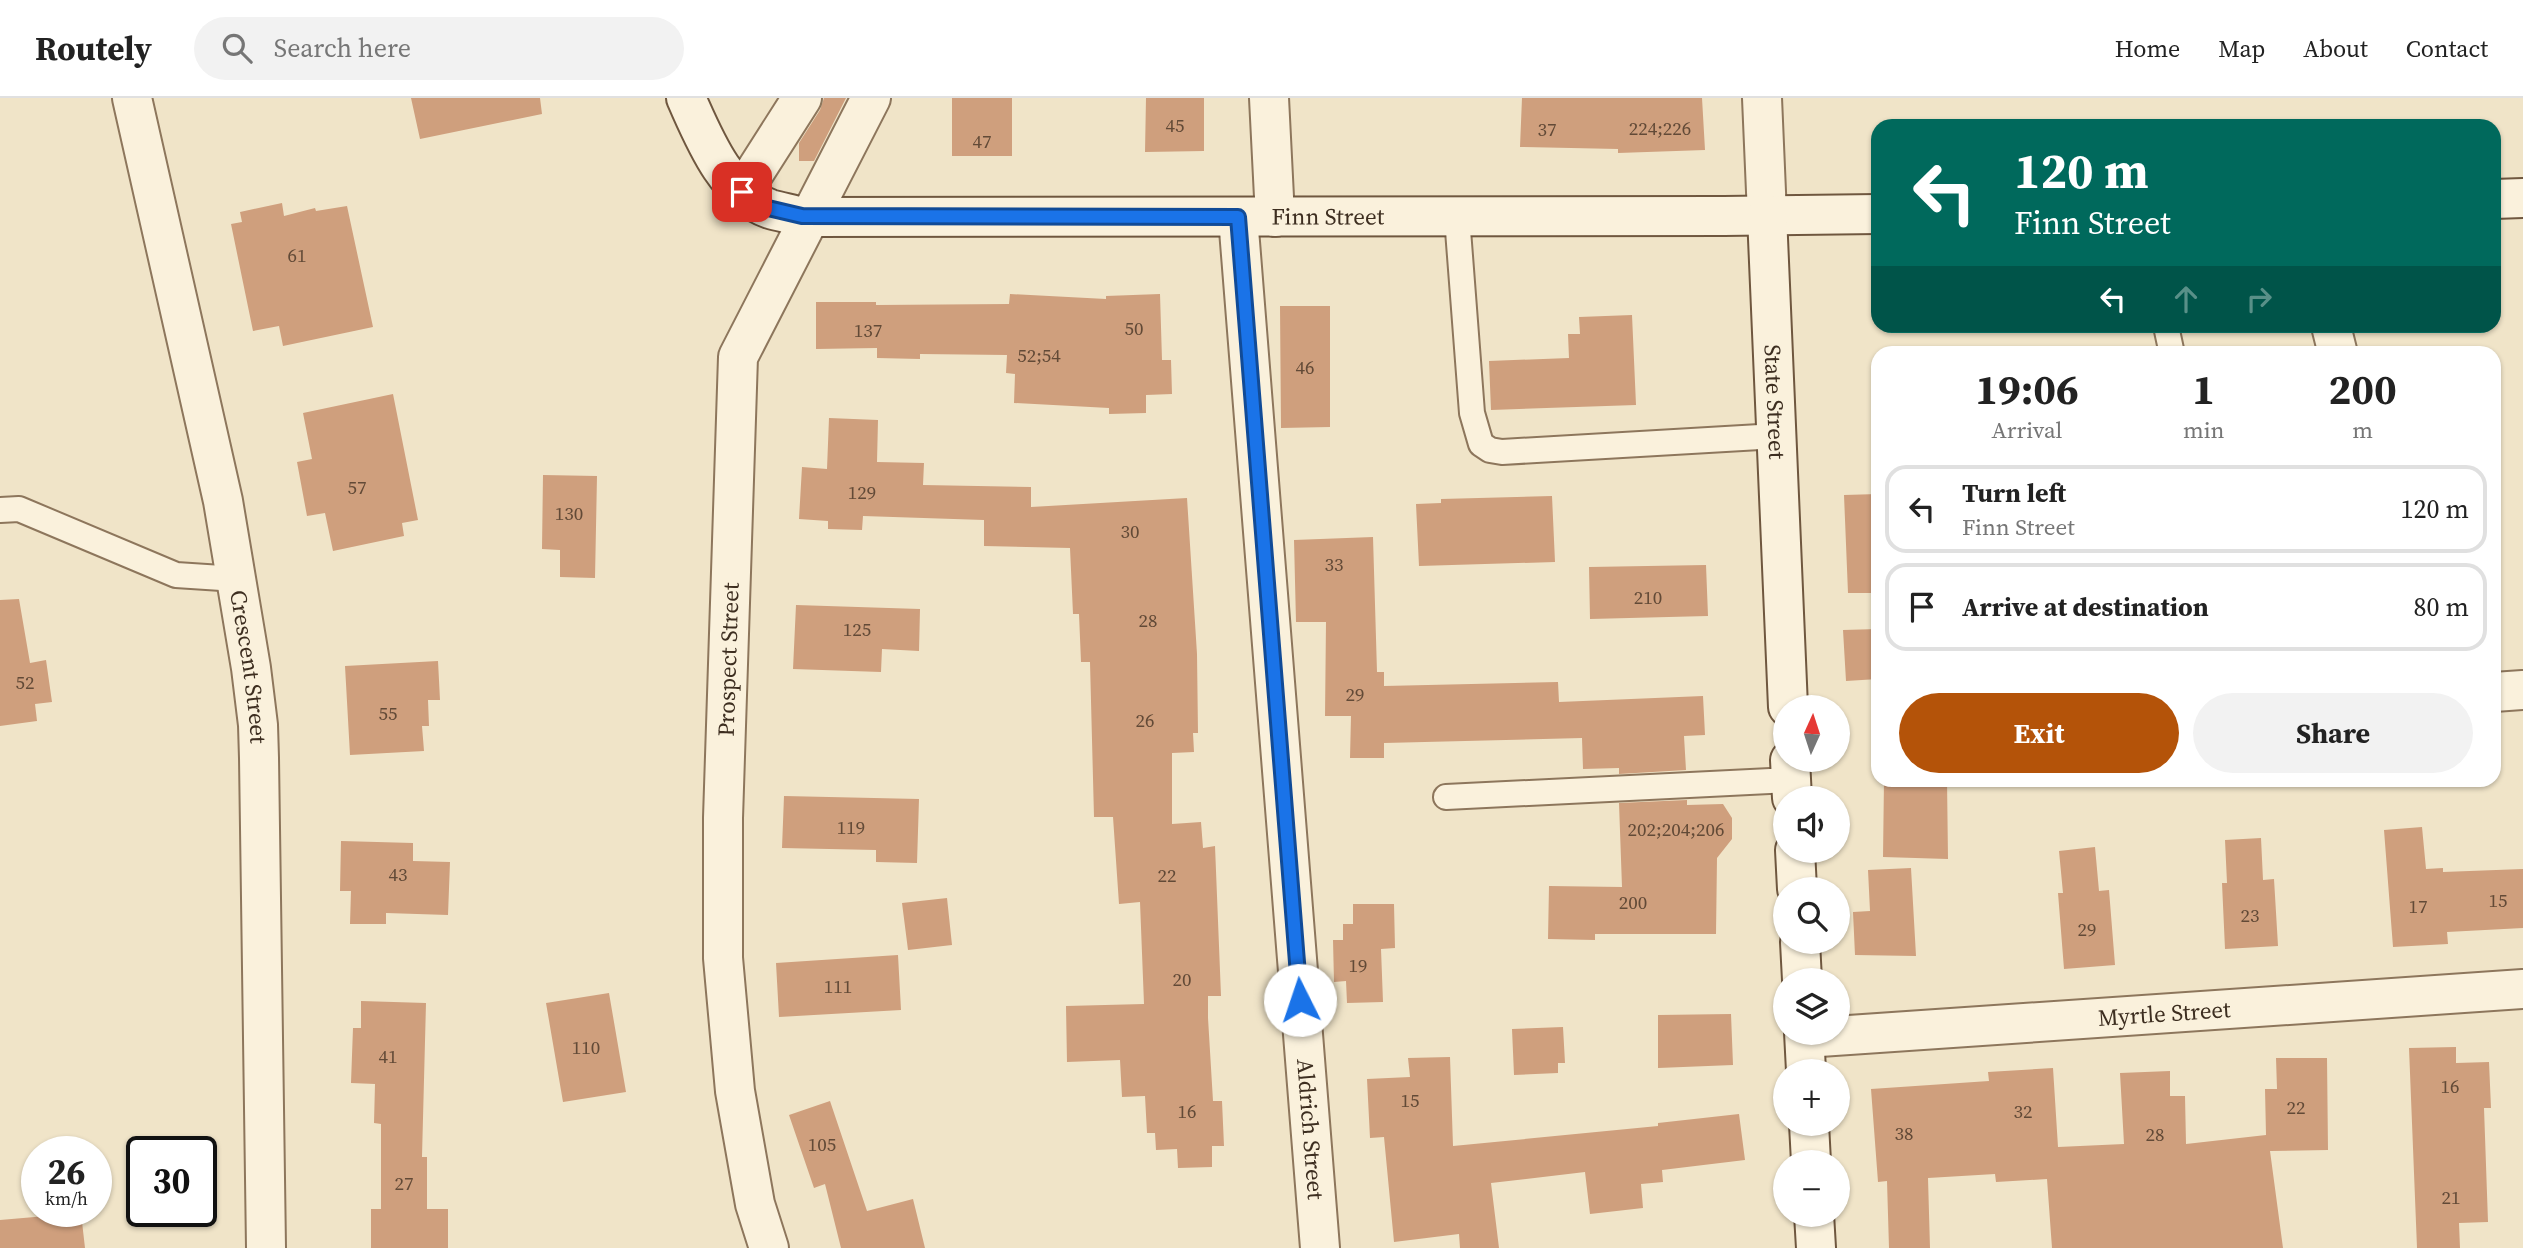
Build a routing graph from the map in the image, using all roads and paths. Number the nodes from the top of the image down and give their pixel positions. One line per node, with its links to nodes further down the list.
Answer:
1 (132, 98): 16 (street, Crescent Street)
2 (685, 98): 7 (street)
3 (802, 98): 7 (street)
4 (871, 98): 26 (street, Prospect Street)
5 (1269, 98): 12 (street, Aldrich Street)
6 (1762, 98): 11 (street, State Street)
7 (742, 192): 12 (street, Finn Street)
8 (2523, 198): 9 (street)
9 (2501, 200)
10 (1871, 214): 11 (street, Finn Street)
11 (1767, 215): 13 (street, Finn Street); 14 (street, State Street)
12 (1257, 217): 13 (street, Finn Street); 27 (street, Aldrich Street)
13 (1457, 217): 14 (lane)
14 (1777, 436): 19 (street, State Street)
15 (0, 510): 16 (lane)
16 (237, 579): 25 (street, Crescent Street)
17 (2523, 690): 18 (street)
18 (2501, 692)
19 (1788, 695)
20 (1791, 779): 21 (lane)
21 (1446, 797)
22 (2523, 989): 23 (street, Myrtle Street)
23 (1805, 1047)
24 (1815, 1227): 28 (street)
25 (266, 1248)
26 (769, 1248)
27 (1320, 1248)
28 (1816, 1248)

